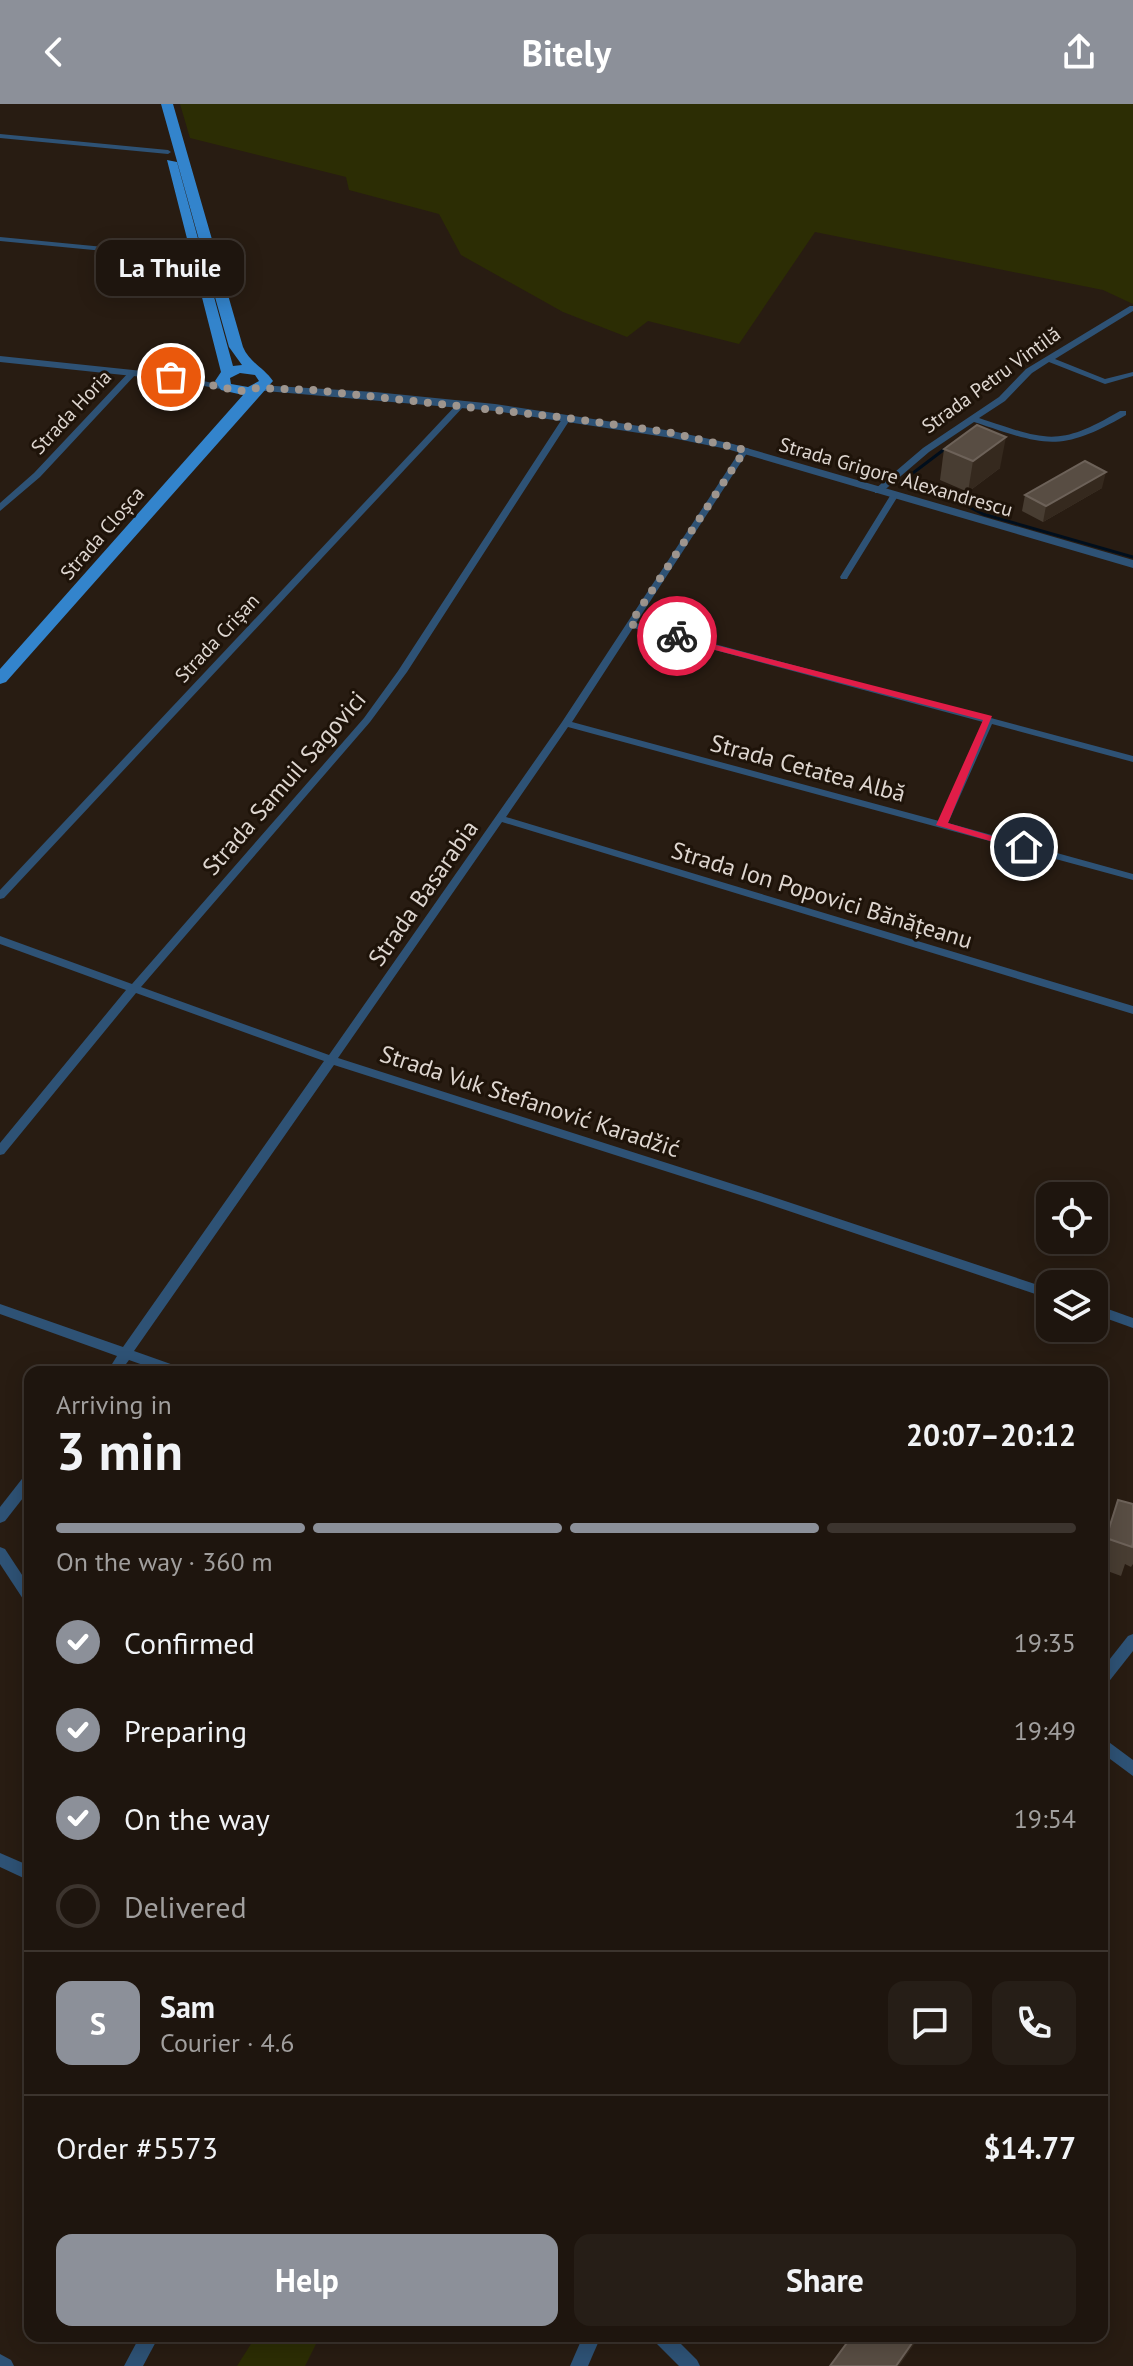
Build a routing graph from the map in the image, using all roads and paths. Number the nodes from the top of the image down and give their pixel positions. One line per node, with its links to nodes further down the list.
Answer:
1 (158, 104): 4 (main road)
2 (167, 104): 6 (main road)
3 (0, 136): 4 (street)
4 (168, 152): 7 (main road)
5 (0, 239): 7 (street)
6 (210, 255): 7 (street); 11 (main road)
7 (194, 257): 14 (main road)
8 (1133, 308): 10 (street, Strada Petru Vintilă)
9 (0, 359): 12 (street)
10 (1048, 359): 13 (street); 20 (street, Strada Petru Vintilă)
11 (254, 369): 14 (main road); 15 (main road)
12 (133, 373): 14 (street); 24 (street, Strada Horia)
13 (1133, 374)
14 (228, 382): 15 (main road); 17 (main road)
15 (260, 385): 16 (street, Strada Grigore Alexandrescu); 17 (main road, Strada Cloșca)
16 (461, 405): 19 (street, Strada Grigore Alexandrescu); 35 (street, Strada Crișan)
17 (233, 412): 28 (main road, Strada Cloșca)
18 (1123, 413): 20 (street)
19 (567, 418): 21 (street, Strada Grigore Alexandrescu); 37 (street, Strada Samuil Sagovici)
20 (971, 418): 22 (street, Strada Petru Vintilă)
21 (745, 450): 22 (street, Strada Grigore Alexandrescu); 27 (street, Strada Basarabia)
22 (878, 491): 23 (street, Strada Grigore Alexandrescu)
23 (894, 496): 25 (street, Strada Grigore Alexandrescu); 26 (street)
24 (0, 508)
25 (1133, 564)
26 (844, 577)
27 (630, 624): 29 (street); 30 (street, Strada Basarabia)
28 (0, 679)
29 (989, 719): 31 (street); 33 (street)
30 (566, 723): 32 (street, Strada Basarabia); 33 (street, Strada Cetatea Albă)
31 (1133, 759)
32 (498, 818): 38 (street, Strada Ion Popovici Bănățeanu); 39 (street, Strada Basarabia)
33 (942, 825): 34 (street, Strada Cetatea Albă)
34 (1133, 877)
35 (0, 896)
36 (0, 940): 37 (street, Strada Vuk Stefanović Karadžić)
37 (133, 989): 39 (street, Strada Vuk Stefanović Karadžić); 40 (street, Strada Samuil Sagovici)
38 (1133, 1010)
39 (332, 1060): 41 (street, Strada Vuk Stefanović Karadžić); 45 (street, Strada Basarabia)
40 (0, 1151)
41 (1036, 1289)
42 (0, 1309): 45 (street)
43 (1108, 1314): 44 (street)
44 (1133, 1323)
45 (127, 1353): 46 (street, Strada Basarabia); 47 (street)
46 (117, 1366)
47 (162, 1366)
48 (24, 1487): 49 (street)
49 (0, 1517)
50 (0, 1553): 51 (street)
51 (24, 1589)
52 (1133, 1640): 53 (street)
53 (1108, 1672)
54 (1108, 1749): 55 (street)
55 (1133, 1769)
56 (0, 1860): 57 (street)
57 (24, 1871)
58 (147, 2342): 61 (street)
59 (589, 2342): 62 (street)
60 (667, 2342): 63 (street)
61 (133, 2366)
62 (579, 2366)
63 (691, 2366)

